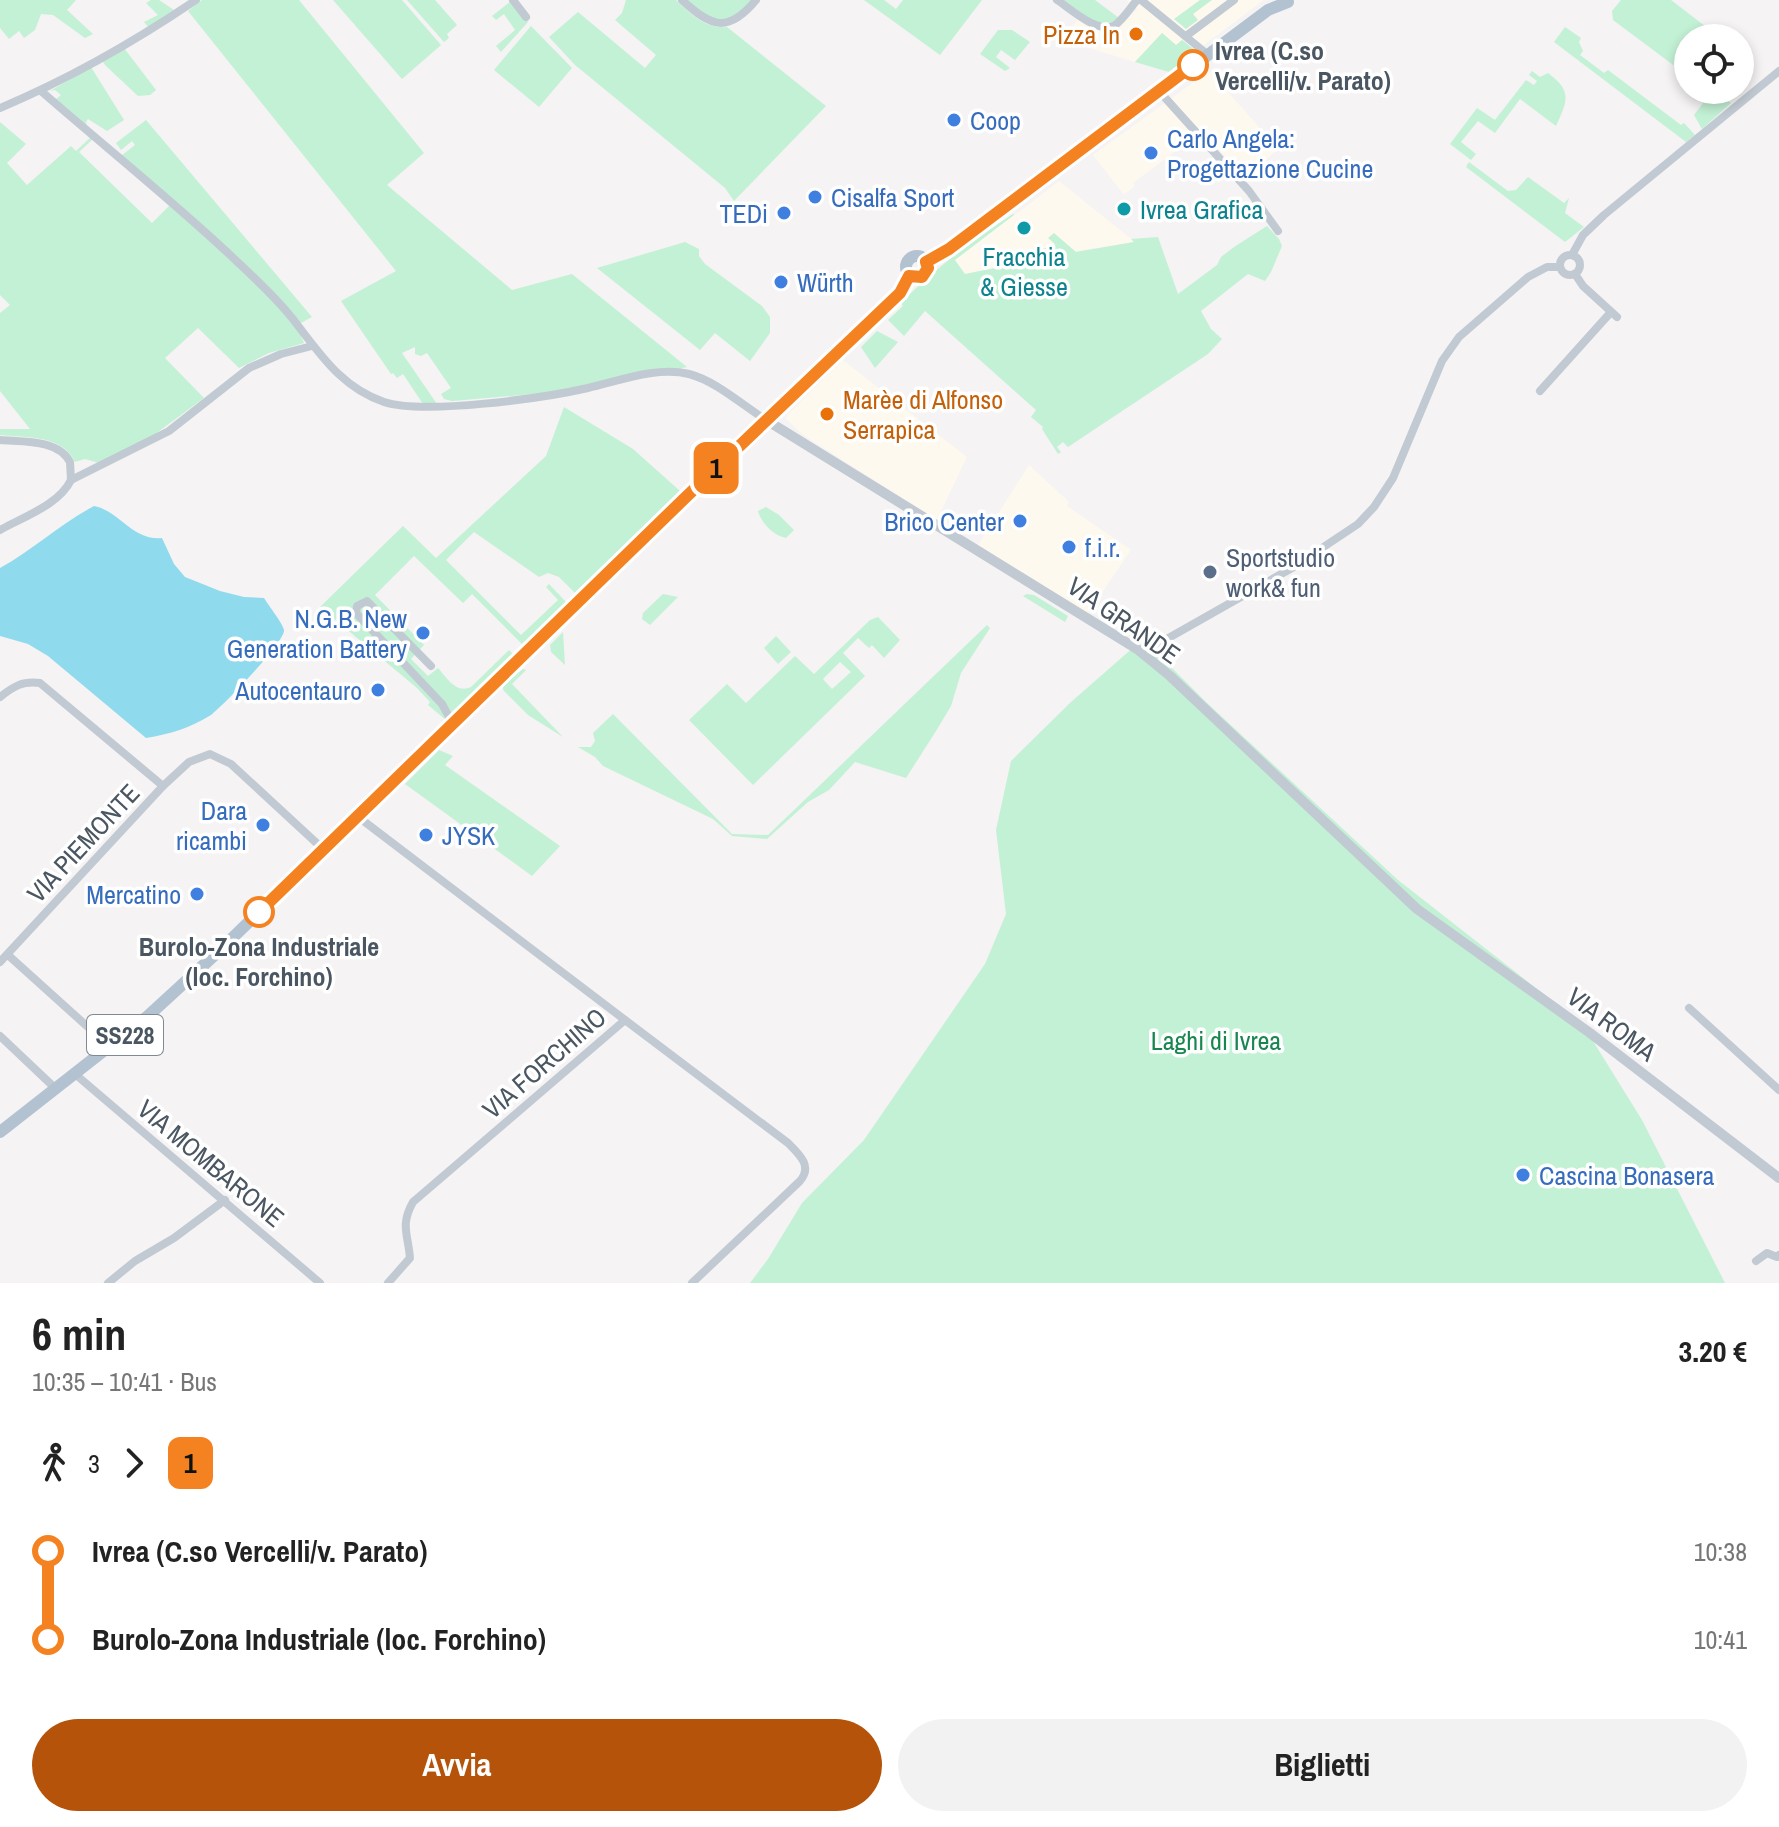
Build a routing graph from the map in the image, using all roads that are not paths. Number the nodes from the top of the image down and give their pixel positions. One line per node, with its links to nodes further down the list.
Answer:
1 (196, 0): 14 (street)
2 (513, 0): 10 (street)
3 (682, 0): 4 (street)
4 (756, 0)
5 (1057, 0): 6 (street)
6 (1139, 0): 11 (street)
7 (1234, 0): 11 (street)
8 (1292, 1): 9 (main road, SS228)
9 (1271, 5): 12 (main road, SS228)
10 (526, 17)
11 (1186, 36): 12 (street)
12 (1207, 54): 15 (main road, SS228)
13 (1779, 71): 18 (street)
14 (41, 91): 16 (street); 21 (street)
15 (1159, 91): 17 (street); 23 (main road, SS228)
16 (0, 108)
17 (1278, 231)
18 (1572, 255): 19 (street); 20 (street)
19 (1560, 267): 20 (street); 27 (street)
20 (1575, 274): 22 (street)
21 (312, 346): 23 (street); 25 (street)
22 (1540, 391)
23 (766, 420): 27 (street, VIA GRANDE); 30 (main road, SS228)
24 (0, 440): 25 (street)
25 (71, 480): 26 (street)
26 (0, 530)
27 (1142, 653): 34 (street, VIA GRANDE)
28 (431, 666): 30 (street)
29 (0, 697): 31 (street)
30 (453, 724): 32 (main road, SS228)
31 (163, 786): 33 (street, VIA PIEMONTE); 35 (street, VIA PIEMONTE)
32 (357, 816): 33 (main road, SS228); 38 (street, VIA FORCHINO)
33 (323, 849): 40 (main road, SS228)
34 (1417, 909): 45 (street, VIA ROMA)
35 (8, 955): 36 (street, VIA PIEMONTE); 40 (street)
36 (0, 962)
37 (1689, 1008): 43 (street)
38 (625, 1020): 51 (street, VIA FORCHINO); 52 (street)
39 (0, 1036): 42 (street)
40 (110, 1047): 41 (main road, SS228)
41 (75, 1074): 42 (main road, SS228); 46 (street, VIA MOMBARONE)
42 (56, 1089): 44 (main road, SS228)
43 (1779, 1090)
44 (0, 1132)
45 (1779, 1178)
46 (225, 1200): 49 (street); 50 (street, VIA MOMBARONE)
47 (1779, 1255): 48 (street)
48 (1756, 1261)
49 (108, 1283)
50 (320, 1283)
51 (388, 1283)
52 (692, 1283)

